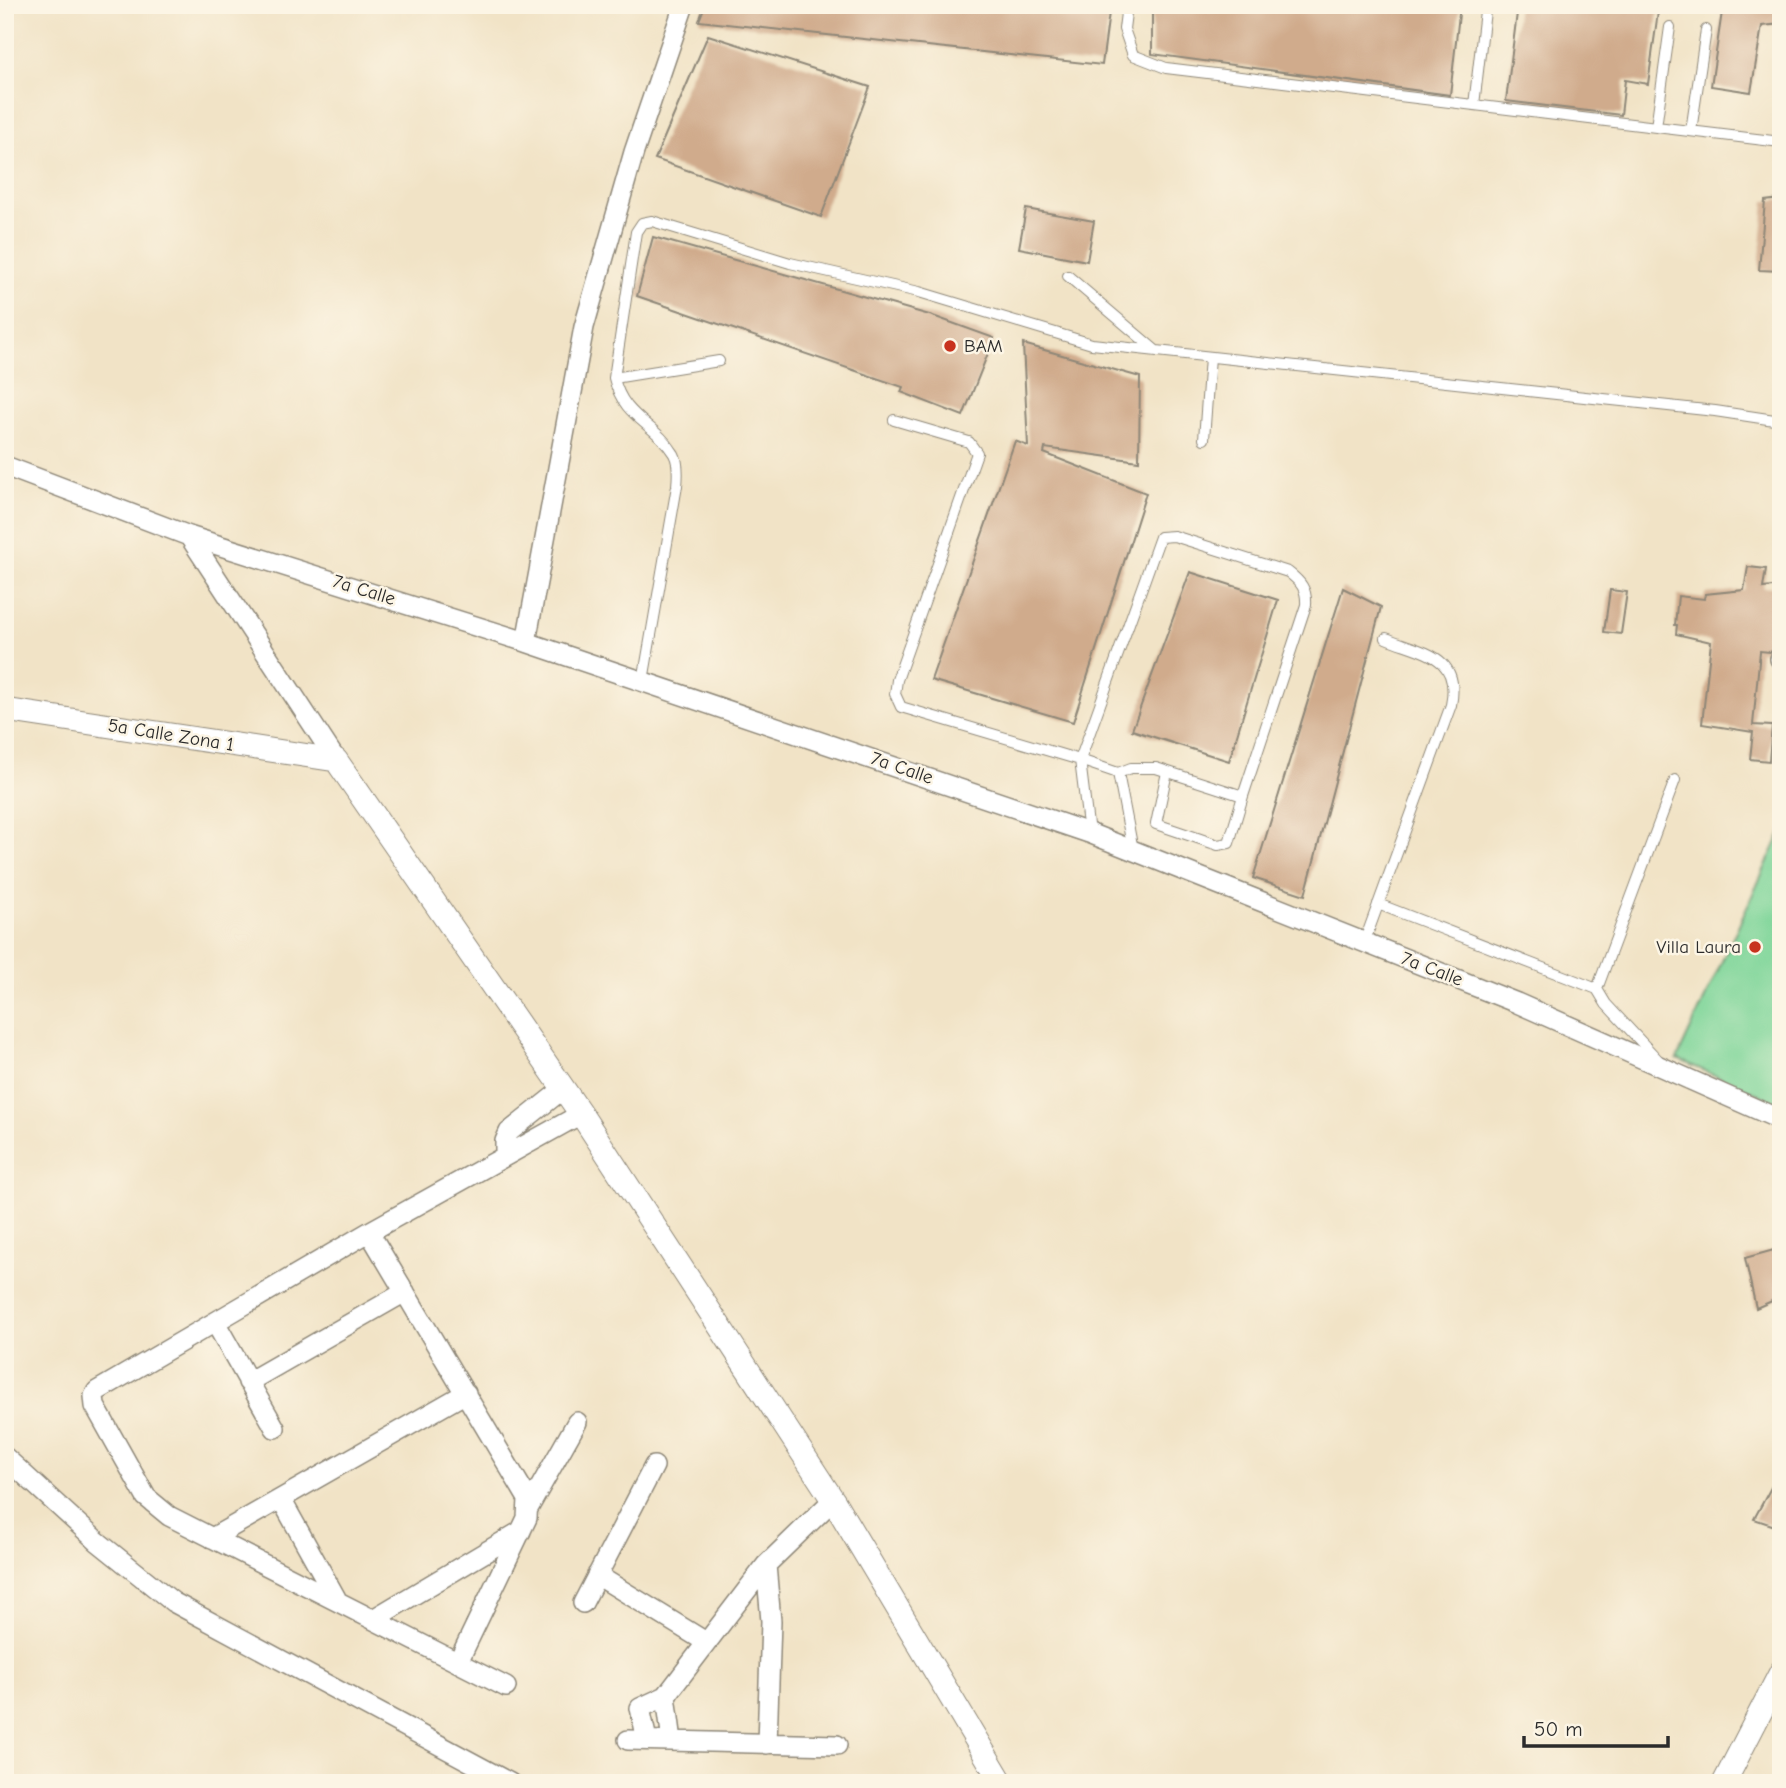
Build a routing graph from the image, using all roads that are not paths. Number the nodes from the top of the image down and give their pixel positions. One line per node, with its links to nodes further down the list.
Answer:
1 (684, 5): 21 (street)
2 (1127, 5): 6 (lane)
3 (1485, 11): 6 (lane)
4 (1670, 27): 7 (lane)
5 (1706, 30): 8 (lane)
6 (1474, 105): 7 (lane)
7 (1656, 127): 8 (lane)
8 (1691, 131): 9 (lane)
9 (1781, 142)
10 (1068, 276): 11 (lane)
11 (1156, 350): 12 (lane); 14 (lane)
12 (1210, 357): 16 (lane); 17 (lane)
13 (719, 361): 14 (lane)
14 (614, 378): 22 (lane)
15 (894, 419): 25 (lane)
16 (1781, 421)
17 (1204, 439)
18 (5, 466): 19 (street, 7a Calle)
19 (189, 536): 21 (street, 7a Calle); 24 (street)
20 (1385, 638): 32 (lane)
21 (526, 642): 22 (street, 7a Calle)
22 (643, 681): 30 (street, 7a Calle)
23 (5, 709): 24 (street, 5a Calle Zona 1)
24 (336, 760): 36 (street)
25 (1080, 760): 27 (lane); 29 (lane); 30 (lane)
26 (1167, 772): 27 (lane); 29 (lane); 29 (lane)
27 (1118, 773): 31 (lane)
28 (1675, 780): 34 (lane)
29 (1243, 796)
30 (1089, 833): 31 (street, 7a Calle)
31 (1133, 850): 33 (street, 7a Calle)
32 (1378, 904): 33 (lane); 34 (lane)
33 (1364, 943): 35 (street, 7a Calle)
34 (1597, 989): 35 (lane)
35 (1667, 1069): 38 (street, 7a Calle)
36 (563, 1089): 37 (street); 39 (street)
37 (581, 1114): 39 (street); 50 (street)
38 (1781, 1120)
39 (505, 1156): 40 (street)
40 (369, 1232): 41 (street); 42 (street)
41 (405, 1292): 43 (street); 44 (street)
42 (215, 1322): 43 (street); 53 (street)
43 (248, 1382): 46 (street)
44 (466, 1393): 49 (street); 51 (street)
45 (577, 1422): 51 (street)
46 (275, 1428)
47 (5, 1457): 67 (street)
48 (654, 1466): 55 (street)
49 (281, 1499): 53 (street); 56 (street)
50 (833, 1500): 54 (street); 68 (street)
51 (529, 1507): 52 (street)
52 (521, 1531): 58 (street); 60 (street)
53 (212, 1538): 56 (street)
54 (765, 1565): 59 (street); 65 (street)
55 (597, 1575): 57 (street); 59 (street)
56 (336, 1598): 58 (street)
57 (583, 1603)
58 (374, 1618): 60 (street)
59 (706, 1642): 63 (street)
60 (458, 1662): 62 (street)
61 (1781, 1672): 69 (street)
62 (506, 1687)
63 (666, 1696): 64 (street); 64 (street)
64 (672, 1741): 65 (street)
65 (767, 1744): 66 (street)
66 (837, 1745)
67 (510, 1783)
68 (1002, 1783)
69 (1724, 1783)

